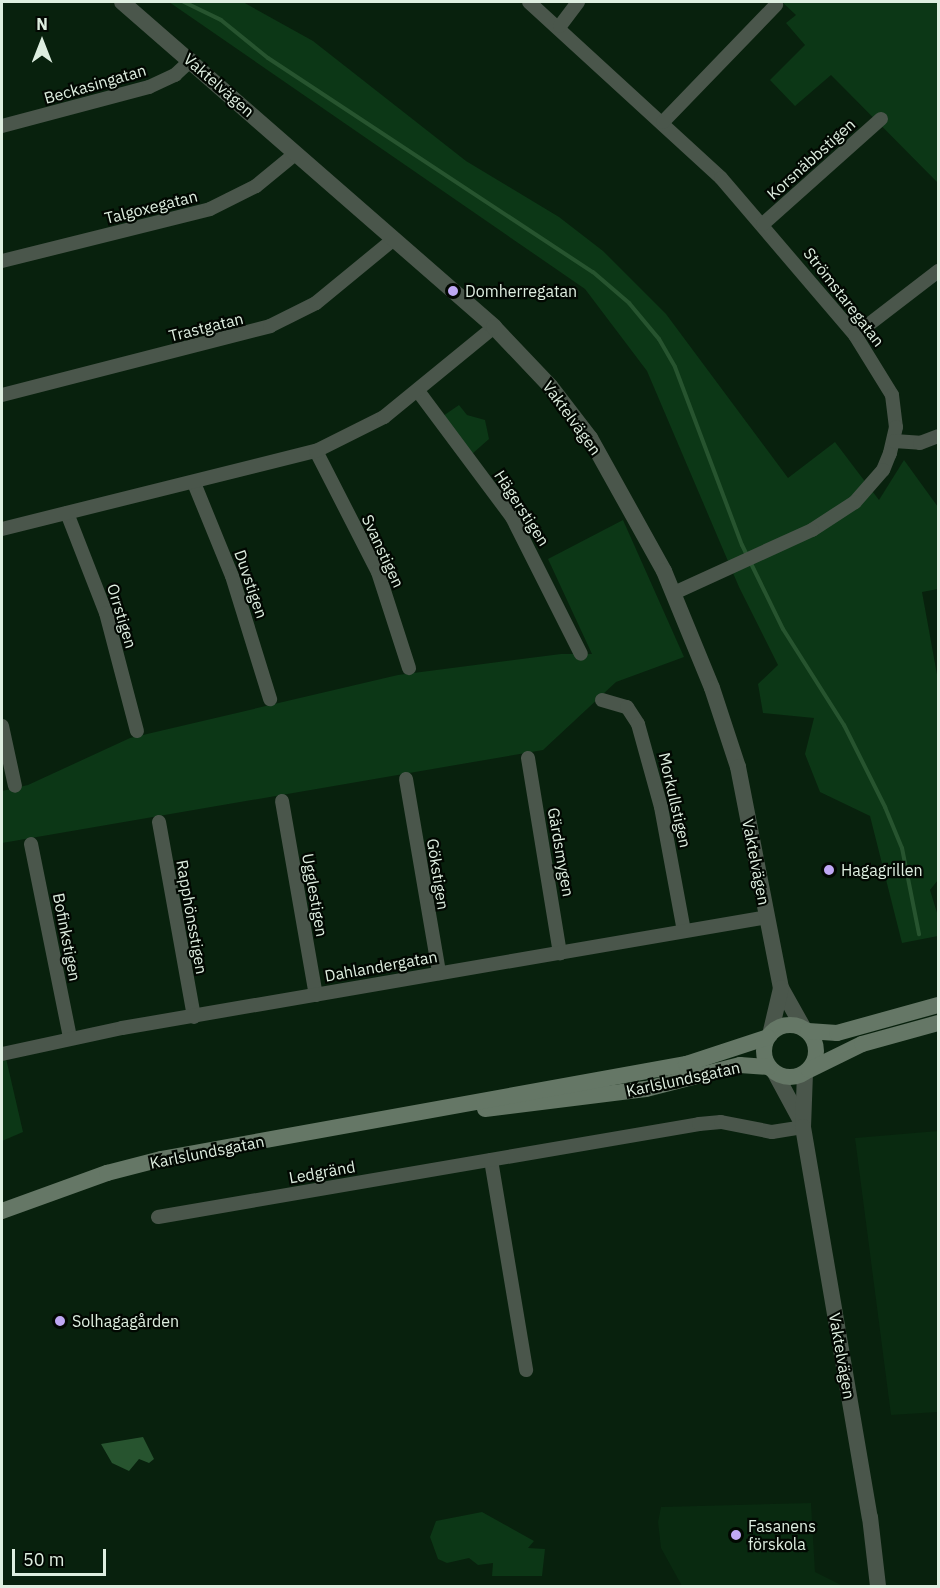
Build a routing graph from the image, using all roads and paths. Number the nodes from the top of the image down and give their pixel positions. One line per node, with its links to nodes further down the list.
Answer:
1 (122, 2): 6 (street, Vaktelvägen)
2 (530, 2): 5 (street, Strömstaregatan)
3 (578, 2): 5 (street)
4 (776, 5): 8 (street)
5 (560, 26): 8 (street, Strömstaregatan)
6 (191, 60): 9 (street, Beckasingatan); 10 (street, Vaktelvägen)
7 (881, 119): 11 (street, Korsnäbbstigen)
8 (663, 122): 11 (street, Strömstaregatan)
9 (2, 126)
10 (295, 154): 12 (street, Vaktelvägen); 13 (street, Talgoxegatan)
11 (763, 224): 16 (street, Strömstaregatan)
12 (394, 239): 15 (street, Vaktelvägen); 18 (street, Trastgatan)
13 (2, 261)
14 (939, 271): 16 (street)
15 (494, 327): 17 (street); 25 (street, Vaktelvägen)
16 (855, 335): 20 (street, Strömstaregatan)
17 (418, 391): 21 (street); 26 (street, Hägerstigen)
18 (2, 395)
19 (939, 436): 20 (street)
20 (894, 441): 25 (street, Strömstaregatan)
21 (316, 452): 22 (street); 27 (street, Svanstigen)
22 (194, 483): 23 (street); 28 (street, Duvstigen)
23 (67, 513): 24 (street); 31 (street, Orrstigen)
24 (2, 529)
25 (674, 594): 38 (street, Vaktelvägen)
26 (581, 654)
27 (409, 669)
28 (270, 699)
29 (602, 700): 39 (street, Morkullstigen)
30 (2, 726): 34 (street)
31 (136, 731)
32 (528, 758): 40 (street, Gärdsmygen)
33 (406, 779): 41 (street, Gökstigen)
34 (15, 786)
35 (282, 801): 43 (street, Ugglestigen)
36 (159, 822): 45 (street, Rapphönsstigen)
37 (31, 844): 49 (street, Bofinkstigen)
38 (766, 917): 39 (street, Dahlandergatan); 42 (street, Vaktelvägen)
39 (684, 931): 40 (street, Dahlandergatan)
40 (560, 953): 41 (street, Dahlandergatan)
41 (439, 973): 43 (street, Dahlandergatan)
42 (781, 988): 47 (street, Vaktelvägen); 48 (street, Vaktelvägen)
43 (316, 995): 45 (street, Dahlandergatan)
44 (939, 1005): 47 (main road)
45 (194, 1017): 49 (street, Dahlandergatan)
46 (939, 1023): 52 (main road)
47 (806, 1030): 48 (main road); 52 (main road)
48 (769, 1036): 51 (main road); 53 (main road, Karlslundsgatan)
49 (70, 1038): 50 (street, Dahlandergatan)
50 (2, 1054)
51 (772, 1070): 52 (main road); 53 (main road, Karlslundsgatan); 54 (street, Vaktelvägen)
52 (807, 1072): 54 (street, Vaktelvägen)
53 (419, 1114): 56 (main road, Karlslundsgatan)
54 (804, 1127): 55 (street, Ledgränd); 59 (street, Vaktelvägen)
55 (491, 1160): 57 (street, Ledgränd); 58 (street)
56 (2, 1211)
57 (158, 1218)
58 (526, 1370)
59 (878, 1587)

